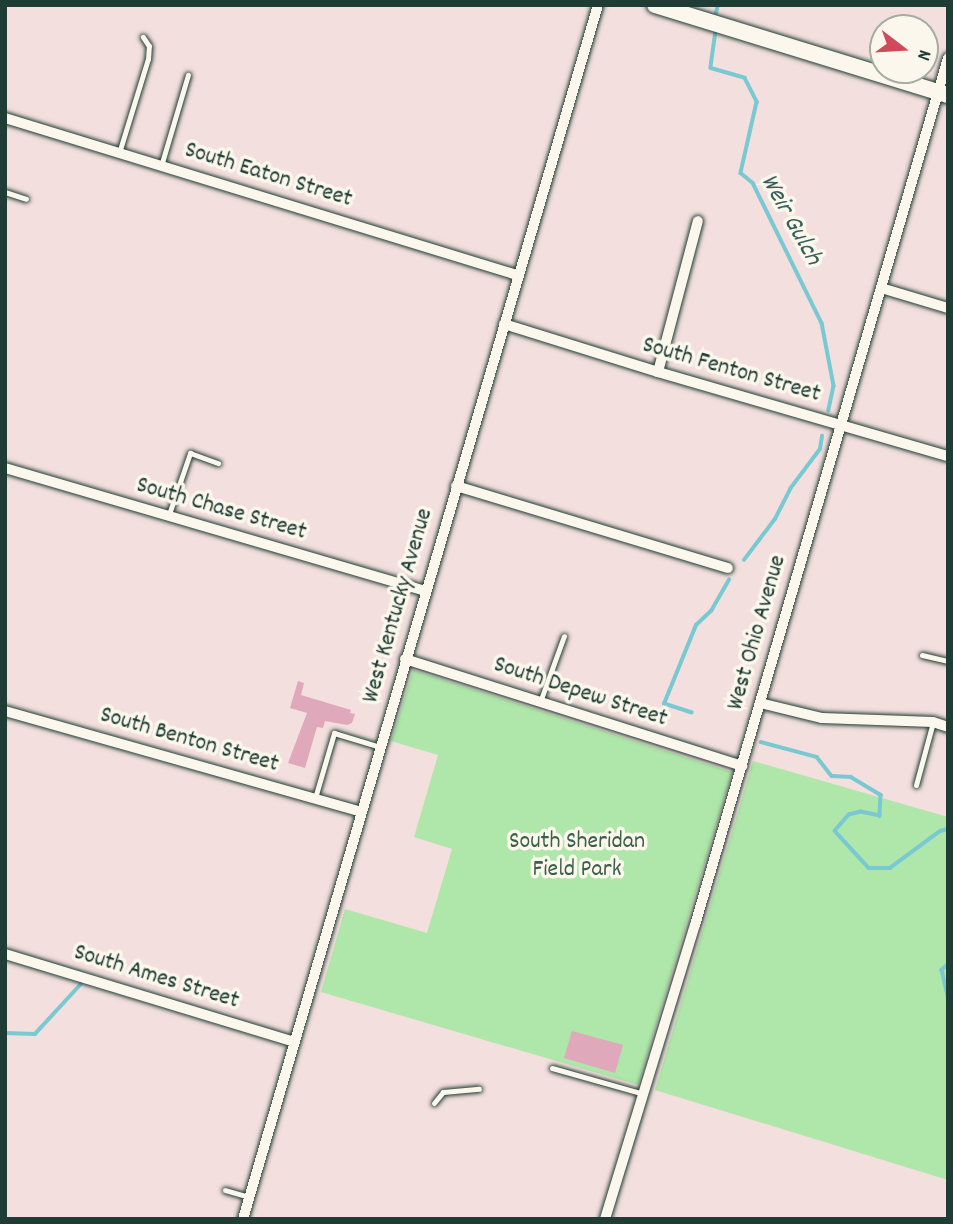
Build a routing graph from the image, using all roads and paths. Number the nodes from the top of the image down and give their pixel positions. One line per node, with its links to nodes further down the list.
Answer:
1 (598, 5): 13 (street, West Kentucky Avenue)
2 (655, 5): 6 (street)
3 (143, 37): 8 (lane)
4 (948, 58): 6 (street, West Ohio Avenue)
5 (188, 75): 9 (lane)
6 (943, 94): 14 (street, West Ohio Avenue)
7 (5, 118): 8 (street, South Eaton Street)
8 (120, 153): 9 (street, South Eaton Street)
9 (161, 166): 13 (street, South Eaton Street)
10 (5, 192): 11 (lane)
11 (26, 199)
12 (698, 221): 17 (street)
13 (517, 275): 16 (street, West Kentucky Avenue)
14 (881, 288): 15 (street); 18 (street, West Ohio Avenue)
15 (948, 308)
16 (504, 324): 17 (street, South Fenton Street); 22 (street, West Kentucky Avenue)
17 (658, 372): 18 (street, South Fenton Street)
18 (840, 425): 19 (street, South Fenton Street); 31 (street, West Ohio Avenue)
19 (948, 456)
20 (218, 463): 23 (lane)
21 (5, 468): 23 (street, South Chase Street)
22 (456, 486): 24 (street); 25 (street, West Kentucky Avenue)
23 (168, 517): 25 (street, South Chase Street)
24 (727, 568)
25 (426, 591): 28 (street, West Kentucky Avenue)
26 (564, 636): 30 (lane)
27 (922, 655): 29 (lane)
28 (405, 659): 30 (street, South Depew Street); 35 (street, West Kentucky Avenue)
29 (948, 661)
30 (540, 702): 36 (street, South Depew Street)
31 (760, 703): 33 (street); 36 (street, West Ohio Avenue)
32 (5, 711): 38 (street, South Benton Street)
33 (933, 722): 34 (street); 37 (lane)
34 (947, 725)
35 (380, 747): 38 (lane); 39 (street, West Kentucky Avenue)
36 (742, 766): 44 (street, West Ohio Avenue)
37 (916, 785)
38 (314, 799): 39 (street, South Benton Street)
39 (361, 812): 41 (street, West Kentucky Avenue)
40 (5, 954): 41 (street, South Ames Street)
41 (294, 1042): 47 (street, West Kentucky Avenue)
42 (552, 1068): 44 (lane)
43 (479, 1089): 45 (lane)
44 (643, 1094): 49 (street, West Ohio Avenue)
45 (434, 1103)
46 (225, 1190): 47 (lane)
47 (249, 1197): 48 (street, West Kentucky Avenue)
48 (243, 1219)
49 (605, 1219)

